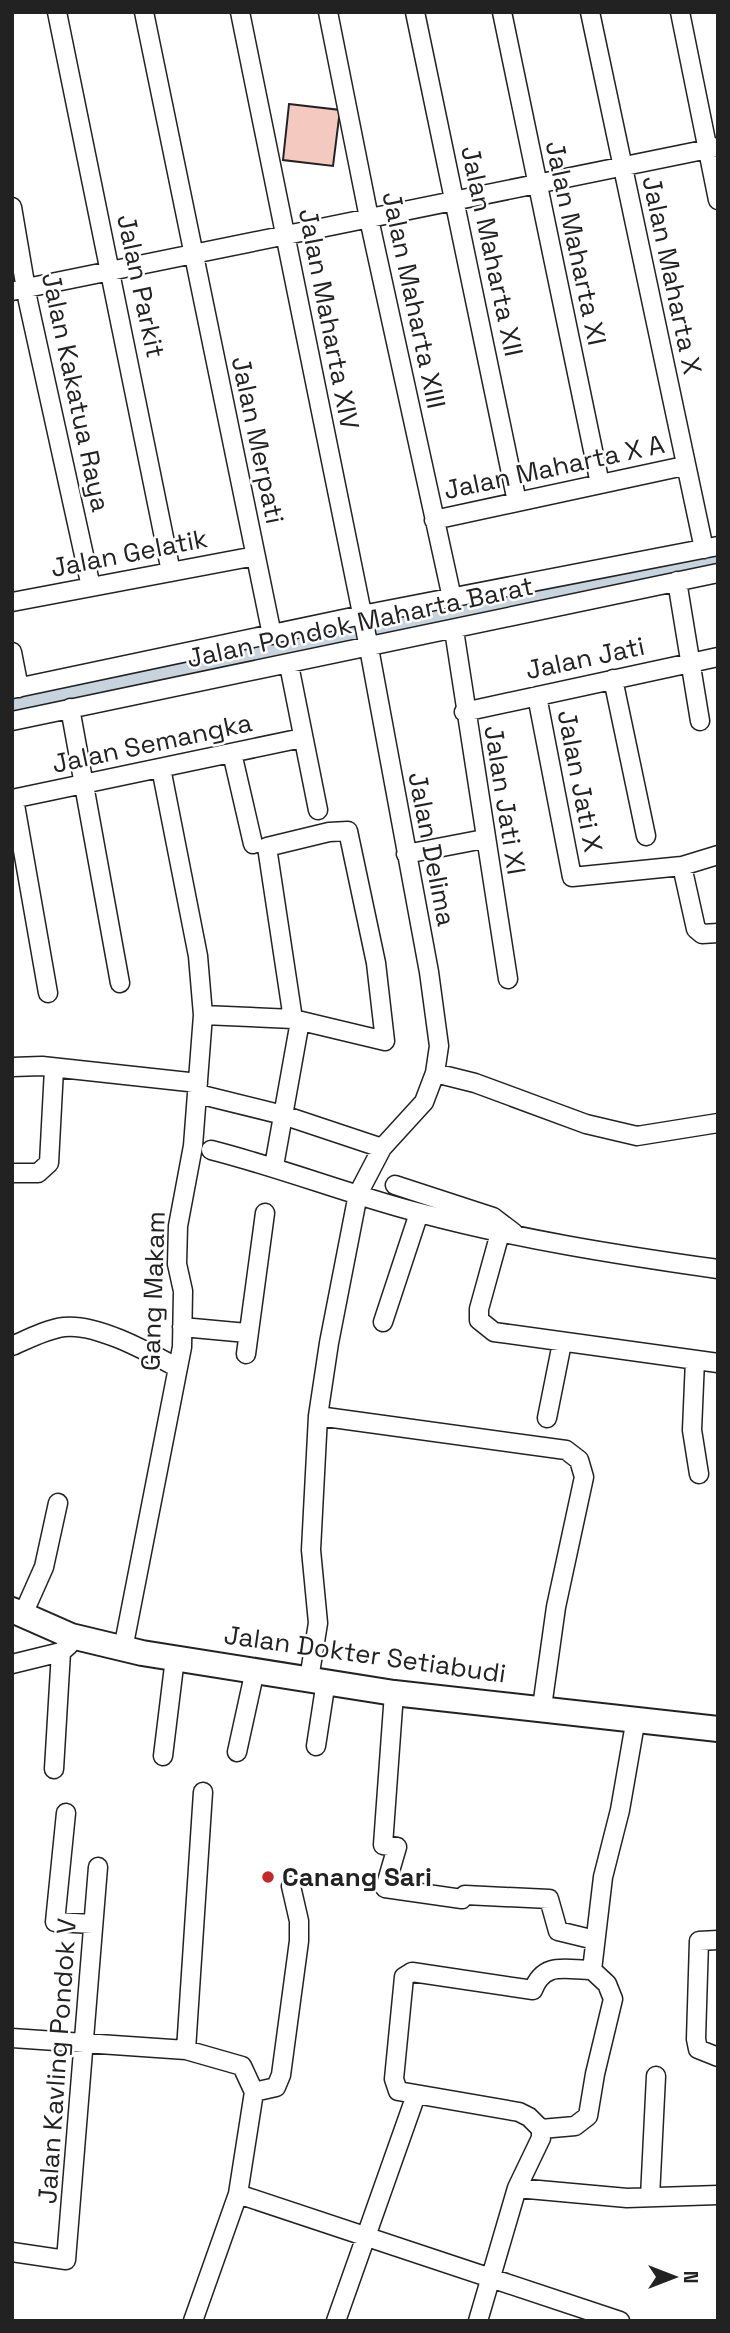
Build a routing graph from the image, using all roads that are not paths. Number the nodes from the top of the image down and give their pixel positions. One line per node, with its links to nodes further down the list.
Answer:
1 (57, 12): 18 (street, Jalan Parkit)
2 (144, 12): 17 (street, Jalan Merpati)
3 (240, 12): 16 (street, Jalan Maharta XIV)
4 (328, 12): 15 (street, Jalan Maharta XIII)
5 (415, 12): 13 (street, Jalan Maharta XII)
6 (502, 12): 11 (street, Jalan Maharta XI)
7 (590, 12): 10 (street, Jalan Maharta X)
8 (680, 12): 9 (street)
9 (712, 148): 10 (street); 12 (street)
10 (622, 167): 11 (street); 20 (street, Jalan Maharta X)
11 (537, 184): 13 (street); 21 (street, Jalan Maharta XI)
12 (718, 200)
13 (456, 201): 15 (street); 22 (street, Jalan Maharta XII)
14 (12, 207): 19 (street, Jalan Kakatua Raya)
15 (369, 218): 16 (street); 23 (street, Jalan Maharta XIII)
16 (285, 234): 17 (street); 32 (street, Jalan Maharta XIV)
17 (194, 255): 18 (street); 25 (street, Jalan Merpati)
18 (111, 272): 19 (street); 26 (street, Jalan Parkit)
19 (19, 289): 29 (street, Jalan Kakatua Raya)
20 (684, 466): 21 (street, Jalan Maharta X A); 24 (street, Jalan Maharta X)
21 (600, 484): 22 (street, Jalan Maharta X A)
22 (517, 502): 23 (street, Jalan Maharta X A)
23 (434, 520): 30 (street, Jalan Maharta XIII)
24 (711, 547): 30 (street, Jalan Pondok Maharta Barat)
25 (255, 556): 26 (street, Jalan Gelatik); 34 (street, Jalan Merpati)
26 (171, 572): 29 (street, Jalan Gelatik)
27 (718, 573): 28 (street, Jalan Pondok Maharta Barat)
28 (677, 581): 33 (street, Jalan Pondok Maharta Barat); 37 (street)
29 (91, 587): 31 (street, Jalan Gelatik)
30 (452, 598): 32 (street, Jalan Pondok Maharta Barat)
31 (12, 602)
32 (365, 630): 33 (street, Jalan Pondok Maharta Barat); 34 (street, Jalan Pondok Maharta Barat); 38 (street, Jalan Pondok Maharta Barat); 55 (street, Jalan Delima)
33 (454, 630): 43 (street, Jalan Jati XI)
34 (272, 635): 40 (street, Jalan Pondok Maharta Barat)
35 (12, 652): 40 (street)
36 (718, 657): 37 (street, Jalan Jati)
37 (690, 662): 39 (street, Jalan Jati); 45 (street)
38 (289, 665): 42 (street, Jalan Pondok Maharta Barat); 46 (street)
39 (613, 680): 41 (street, Jalan Jati); 52 (street)
40 (16, 688)
41 (537, 696): 43 (street, Jalan Jati); 57 (street, Jalan Jati X)
42 (70, 708): 44 (street, Jalan Pondok Maharta Barat); 49 (street)
43 (464, 712): 53 (street, Jalan Jati XI)
44 (12, 721)
45 (700, 721)
46 (302, 738): 47 (street, Jalan Semangka); 51 (street)
47 (232, 753): 48 (street, Jalan Semangka); 54 (street)
48 (161, 768): 49 (street, Jalan Semangka); 62 (street, Gang Makam)
49 (85, 784): 50 (street, Jalan Semangka); 60 (street)
50 (13, 799): 61 (street)
51 (318, 810)
52 (646, 836)
53 (484, 839): 55 (street); 59 (street, Jalan Jati XI)
54 (253, 844)
55 (406, 854): 66 (street, Jalan Delima)
56 (718, 855): 57 (street)
57 (682, 866): 58 (street)
58 (718, 933)
59 (508, 979)
60 (120, 983)
61 (47, 993)
62 (203, 1014): 63 (street); 67 (street, Gang Makam)
63 (297, 1020): 63 (street); 68 (street)
64 (12, 1067): 65 (street)
65 (54, 1069): 67 (street); 73 (street)
66 (435, 1073): 69 (street); 70 (street, Jalan Delima)
67 (198, 1088): 68 (street); 81 (street, Gang Makam)
68 (284, 1115): 70 (street); 72 (street)
69 (718, 1123)
70 (382, 1147): 75 (street, Jalan Delima)
71 (211, 1150): 72 (street)
72 (274, 1166): 75 (street)
73 (12, 1173)
74 (395, 1185): 78 (street)
75 (358, 1194): 77 (street); 89 (street, Jalan Delima)
76 (265, 1213): 82 (street)
77 (419, 1213): 78 (street); 80 (street)
78 (509, 1234): 79 (street); 83 (street)
79 (718, 1269)
80 (383, 1322)
81 (182, 1327): 82 (street); 88 (street, Gang Makam)
82 (247, 1333): 85 (street)
83 (562, 1343): 86 (street); 90 (street)
84 (12, 1346): 88 (street)
85 (246, 1354)
86 (695, 1360): 87 (street); 91 (street)
87 (718, 1363)
88 (178, 1368): 95 (street, Gang Makam)
89 (318, 1416): 99 (street, Jalan Delima); 101 (street)
90 (547, 1418)
91 (699, 1474)
92 (58, 1503): 93 (street)
93 (18, 1611): 94 (street, Jalan Dokter Setiabudi)
94 (66, 1644): 95 (street, Jalan Dokter Setiabudi); 97 (street); 107 (street)
95 (123, 1649): 96 (street, Jalan Dokter Setiabudi)
96 (175, 1658): 98 (street, Jalan Dokter Setiabudi); 106 (street)
97 (12, 1664)
98 (255, 1670): 99 (street, Jalan Dokter Setiabudi); 105 (street)
99 (317, 1680): 100 (street, Jalan Dokter Setiabudi); 104 (street, Jalan Delima)
100 (394, 1693): 101 (street, Jalan Dokter Setiabudi); 113 (street)
101 (542, 1707): 102 (street, Jalan Dokter Setiabudi)
102 (636, 1718): 103 (street, Jalan Dokter Setiabudi); 113 (street)
103 (718, 1729)
104 (316, 1745)
105 (237, 1752)
106 (163, 1756)
107 (54, 1769)
108 (203, 1792): 118 (street)
109 (65, 1814): 112 (street)
110 (98, 1867): 112 (street, Jalan Kavling Pondok V)
111 (291, 1886): 121 (street)
112 (93, 1924): 117 (street, Jalan Kavling Pondok V)
113 (596, 1940): 115 (street)
114 (718, 1940): 119 (street)
115 (592, 1970): 122 (street); 123 (street)
116 (12, 2038): 117 (street)
117 (83, 2045): 118 (street); 129 (street, Jalan Kavling Pondok V)
118 (187, 2050): 121 (street)
119 (718, 2057)
120 (656, 2076): 127 (street)
121 (254, 2092): 125 (street)
122 (416, 2095): 123 (street); 128 (street)
123 (541, 2129): 124 (street)
124 (517, 2188): 127 (street); 130 (street)
125 (238, 2194): 128 (street); 131 (street)
126 (718, 2194): 127 (street)
127 (650, 2197)
128 (368, 2236): 130 (street); 132 (street)
129 (12, 2252)
130 (489, 2278): 133 (street); 134 (street)
131 (194, 2321)
132 (335, 2321)
133 (478, 2321)
134 (620, 2321)

